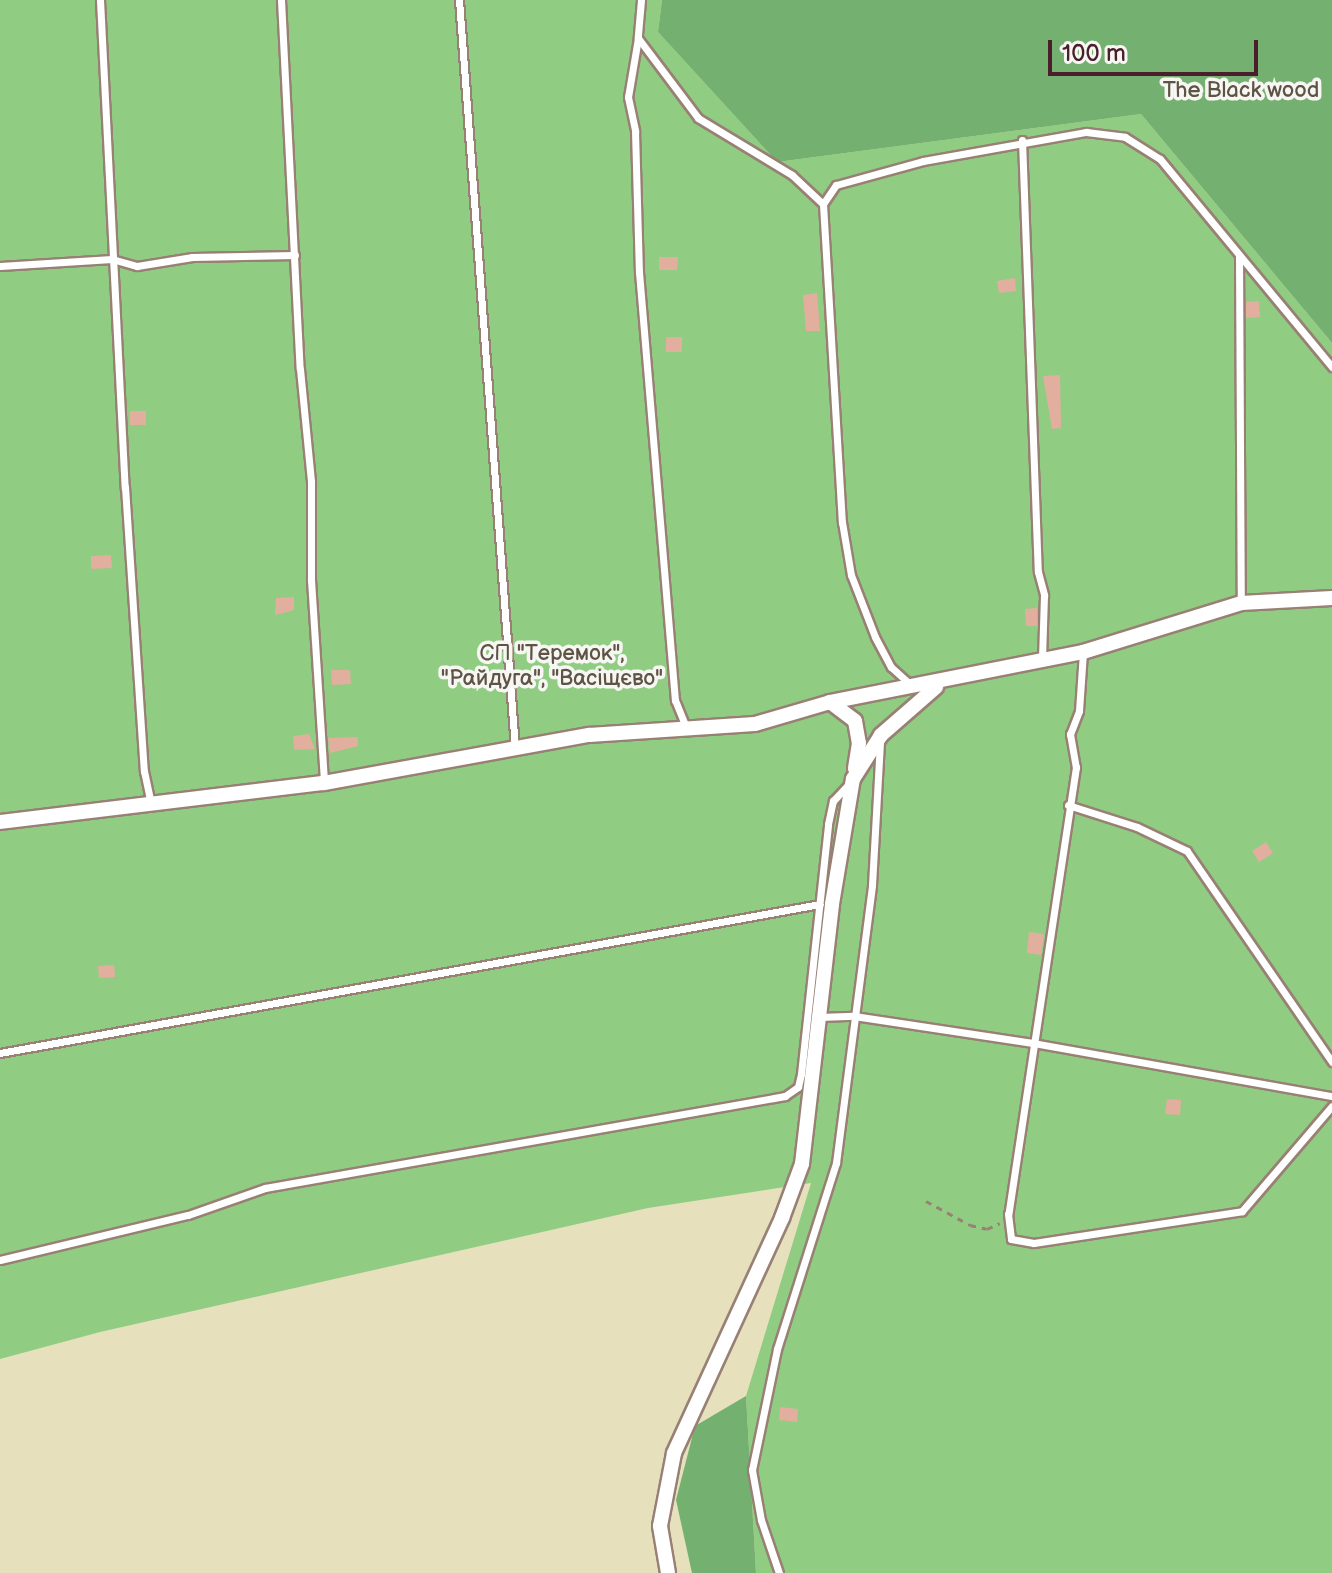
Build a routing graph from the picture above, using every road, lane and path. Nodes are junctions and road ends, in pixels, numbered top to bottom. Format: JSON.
{"nodes":[{"id":1,"x":100,"y":0,"type":"edge"},
{"id":2,"x":281,"y":0,"type":"edge"},
{"id":3,"x":459,"y":0,"type":"edge"},
{"id":4,"x":641,"y":0,"type":"edge"},
{"id":5,"x":638,"y":38,"type":"junction"},
{"id":6,"x":1022,"y":140,"type":"junction"},
{"id":7,"x":823,"y":204,"type":"junction"},
{"id":8,"x":295,"y":255,"type":"junction"},
{"id":9,"x":1239,"y":256,"type":"junction"},
{"id":10,"x":112,"y":259,"type":"junction"},
{"id":11,"x":0,"y":266,"type":"edge"},
{"id":12,"x":1332,"y":367,"type":"edge"},
{"id":13,"x":1332,"y":598,"type":"edge"},
{"id":14,"x":1241,"y":603,"type":"junction"},
{"id":15,"x":1083,"y":652,"type":"junction"},
{"id":16,"x":1042,"y":659,"type":"junction"},
{"id":17,"x":940,"y":684,"type":"junction"},
{"id":18,"x":915,"y":689,"type":"junction"},
{"id":19,"x":830,"y":702,"type":"junction"},
{"id":20,"x":687,"y":729,"type":"junction"},
{"id":21,"x":881,"y":735,"type":"junction"},
{"id":22,"x":515,"y":748,"type":"junction"},
{"id":23,"x":853,"y":779,"type":"junction"},
{"id":24,"x":324,"y":783,"type":"junction"},
{"id":25,"x":151,"y":804,"type":"junction"},
{"id":26,"x":1068,"y":805,"type":"junction"},
{"id":27,"x":0,"y":822,"type":"edge"},
{"id":28,"x":820,"y":904,"type":"junction"},
{"id":29,"x":854,"y":1016,"type":"junction"},
{"id":30,"x":819,"y":1017,"type":"junction"},
{"id":31,"x":1033,"y":1043,"type":"junction"},
{"id":32,"x":0,"y":1053,"type":"edge"},
{"id":33,"x":1332,"y":1062,"type":"edge"},
{"id":34,"x":1332,"y":1096,"type":"edge"},
{"id":35,"x":1332,"y":1106,"type":"edge"},
{"id":36,"x":926,"y":1201,"type":"dead end"},
{"id":37,"x":1008,"y":1214,"type":"junction"},
{"id":38,"x":0,"y":1260,"type":"edge"},
{"id":39,"x":668,"y":1573,"type":"edge"},
{"id":40,"x":779,"y":1573,"type":"edge"}],
"edges":[{"from":1,"to":10,"type":"lane"},
{"from":2,"to":8,"type":"lane"},
{"from":3,"to":22,"type":"lane"},
{"from":4,"to":5,"type":"lane"},
{"from":5,"to":7,"type":"lane"},
{"from":5,"to":20,"type":"lane"},
{"from":6,"to":7,"type":"lane"},
{"from":6,"to":9,"type":"lane"},
{"from":6,"to":16,"type":"lane"},
{"from":7,"to":18,"type":"lane"},
{"from":8,"to":10,"type":"lane"},
{"from":8,"to":24,"type":"lane"},
{"from":9,"to":12,"type":"lane"},
{"from":9,"to":14,"type":"lane"},
{"from":10,"to":11,"type":"lane"},
{"from":10,"to":25,"type":"lane"},
{"from":13,"to":14,"type":"street"},
{"from":14,"to":15,"type":"street"},
{"from":15,"to":16,"type":"street"},
{"from":15,"to":26,"type":"lane"},
{"from":16,"to":17,"type":"street"},
{"from":17,"to":18,"type":"street"},
{"from":17,"to":21,"type":"street"},
{"from":18,"to":19,"type":"street"},
{"from":19,"to":20,"type":"street"},
{"from":19,"to":23,"type":"street"},
{"from":20,"to":22,"type":"street"},
{"from":21,"to":23,"type":"street"},
{"from":21,"to":29,"type":"lane"},
{"from":22,"to":24,"type":"street"},
{"from":23,"to":28,"type":"lane"},
{"from":23,"to":30,"type":"street"},
{"from":24,"to":25,"type":"street"},
{"from":25,"to":27,"type":"street"},
{"from":26,"to":31,"type":"lane"},
{"from":26,"to":33,"type":"lane"},
{"from":28,"to":32,"type":"lane"},
{"from":28,"to":38,"type":"lane"},
{"from":29,"to":30,"type":"lane"},
{"from":29,"to":31,"type":"lane"},
{"from":29,"to":40,"type":"lane"},
{"from":30,"to":39,"type":"street"},
{"from":31,"to":34,"type":"lane"},
{"from":31,"to":37,"type":"lane"},
{"from":35,"to":37,"type":"lane"},
{"from":36,"to":37,"type":"path"}]}
